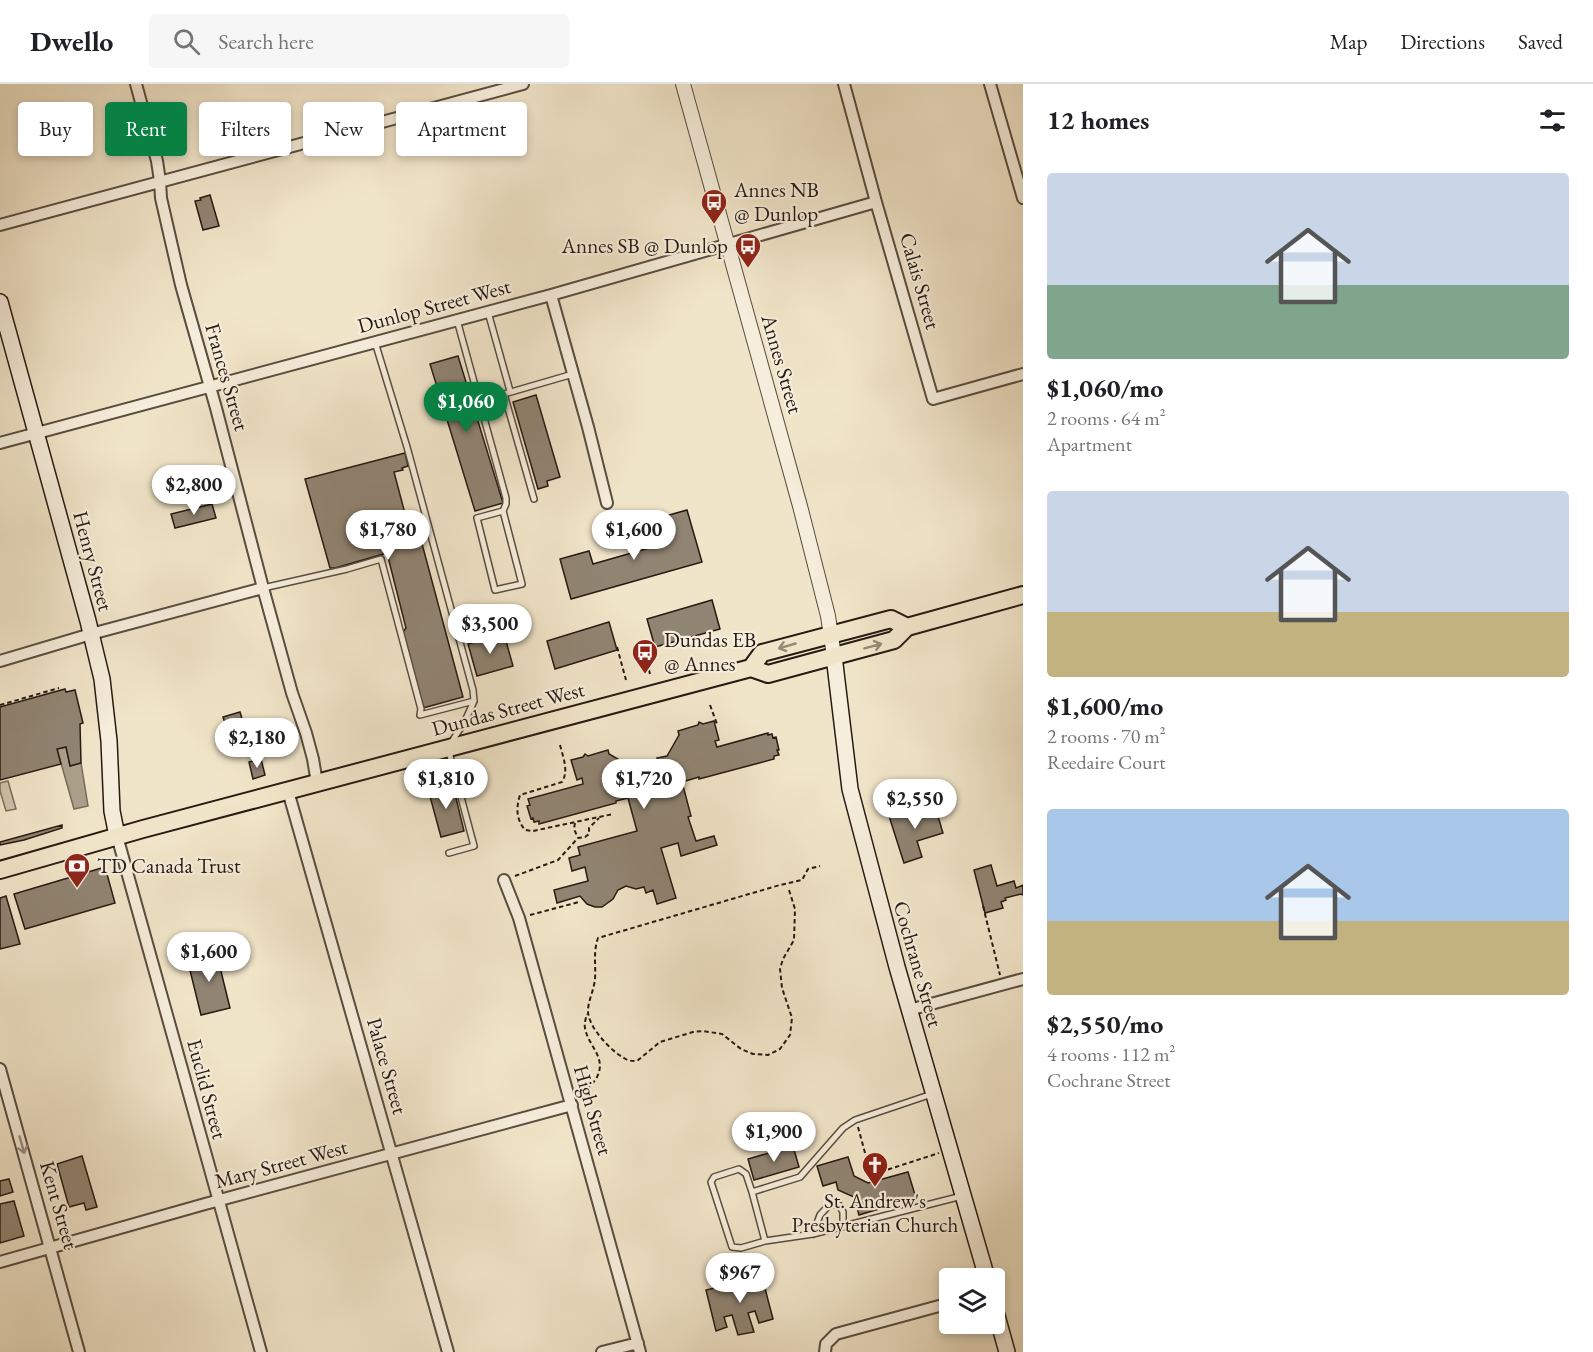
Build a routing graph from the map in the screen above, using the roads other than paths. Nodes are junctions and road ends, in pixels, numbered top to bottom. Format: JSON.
{"nodes":[{"id":1,"x":136,"y":84,"type":"edge"},
{"id":2,"x":523,"y":84,"type":"edge"},
{"id":3,"x":683,"y":84,"type":"edge"},
{"id":4,"x":844,"y":84,"type":"edge"},
{"id":5,"x":990,"y":84,"type":"edge"},
{"id":6,"x":160,"y":181,"type":"junction"},
{"id":7,"x":1023,"y":198,"type":"edge"},
{"id":8,"x":876,"y":202,"type":"junction"},
{"id":9,"x":0,"y":225,"type":"edge"},
{"id":10,"x":728,"y":245,"type":"junction"},
{"id":11,"x":551,"y":295,"type":"junction"},
{"id":12,"x":0,"y":302,"type":"edge"},
{"id":13,"x":488,"y":312,"type":"junction"},
{"id":14,"x":457,"y":320,"type":"junction"},
{"id":15,"x":375,"y":342,"type":"junction"},
{"id":16,"x":573,"y":374,"type":"junction"},
{"id":17,"x":1023,"y":374,"type":"edge"},
{"id":18,"x":210,"y":386,"type":"junction"},
{"id":19,"x":510,"y":391,"type":"junction"},
{"id":20,"x":36,"y":433,"type":"junction"},
{"id":21,"x":0,"y":443,"type":"edge"},
{"id":22,"x":534,"y":500,"type":"dead end"},
{"id":23,"x":607,"y":503,"type":"dead end"},
{"id":24,"x":503,"y":511,"type":"junction"},
{"id":25,"x":263,"y":588,"type":"junction"},
{"id":26,"x":1023,"y":595,"type":"edge"},
{"id":27,"x":907,"y":627,"type":"junction"},
{"id":28,"x":91,"y":634,"type":"junction"},
{"id":29,"x":831,"y":635,"type":"junction"},
{"id":30,"x":834,"y":656,"type":"junction"},
{"id":31,"x":0,"y":661,"type":"edge"},
{"id":32,"x":751,"y":668,"type":"junction"},
{"id":33,"x":474,"y":702,"type":"junction"},
{"id":34,"x":448,"y":748,"type":"junction"},
{"id":35,"x":317,"y":783,"type":"junction"},
{"id":36,"x":288,"y":791,"type":"junction"},
{"id":37,"x":117,"y":836,"type":"junction"},
{"id":38,"x":449,"y":853,"type":"dead end"},
{"id":39,"x":0,"y":870,"type":"edge"},
{"id":40,"x":504,"y":880,"type":"road end"},
{"id":41,"x":1023,"y":979,"type":"edge"},
{"id":42,"x":909,"y":1010,"type":"junction"},
{"id":43,"x":0,"y":1069,"type":"edge"},
{"id":44,"x":933,"y":1093,"type":"junction"},
{"id":45,"x":572,"y":1105,"type":"junction"},
{"id":46,"x":392,"y":1154,"type":"junction"},
{"id":47,"x":752,"y":1192,"type":"junction"},
{"id":48,"x":963,"y":1196,"type":"junction"},
{"id":49,"x":218,"y":1201,"type":"junction"},
{"id":50,"x":843,"y":1227,"type":"junction"},
{"id":51,"x":813,"y":1234,"type":"junction"},
{"id":52,"x":765,"y":1241,"type":"junction"},
{"id":53,"x":50,"y":1248,"type":"junction"},
{"id":54,"x":0,"y":1262,"type":"edge"},
{"id":55,"x":984,"y":1268,"type":"edge"},
{"id":56,"x":939,"y":1306,"type":"edge"},
{"id":57,"x":1002,"y":1334,"type":"edge"},
{"id":58,"x":639,"y":1347,"type":"edge"},
{"id":59,"x":79,"y":1352,"type":"edge"},
{"id":60,"x":261,"y":1352,"type":"edge"},
{"id":61,"x":448,"y":1352,"type":"edge"},
{"id":62,"x":602,"y":1352,"type":"edge"},
{"id":63,"x":825,"y":1352,"type":"edge"},
{"id":64,"x":1007,"y":1352,"type":"edge"}],
"edges":[{"from":1,"to":6,"type":"street","name":"Frances Street"},
{"from":2,"to":6,"type":"street"},
{"from":3,"to":10,"type":"street","name":"Annes Street"},
{"from":4,"to":8,"type":"street","name":"Calais Street"},
{"from":5,"to":7,"type":"street"},
{"from":6,"to":9,"type":"street"},
{"from":6,"to":18,"type":"street","name":"Frances Street"},
{"from":8,"to":10,"type":"street","name":"Dunlop Street West"},
{"from":8,"to":17,"type":"street","name":"Calais Street"},
{"from":10,"to":11,"type":"street","name":"Dunlop Street West"},
{"from":10,"to":29,"type":"street","name":"Annes Street"},
{"from":11,"to":13,"type":"street","name":"Dunlop Street West"},
{"from":11,"to":16,"type":"street"},
{"from":12,"to":20,"type":"main road","name":"Henry Street"},
{"from":13,"to":14,"type":"street","name":"Dunlop Street West"},
{"from":13,"to":19,"type":"lane"},
{"from":14,"to":15,"type":"street","name":"Dunlop Street West"},
{"from":14,"to":24,"type":"lane"},
{"from":15,"to":18,"type":"street","name":"Dunlop Street West"},
{"from":15,"to":33,"type":"lane"},
{"from":16,"to":19,"type":"lane"},
{"from":16,"to":23,"type":"street"},
{"from":18,"to":20,"type":"street","name":"Dunlop Street West"},
{"from":18,"to":25,"type":"street","name":"Frances Street"},
{"from":19,"to":22,"type":"lane"},
{"from":20,"to":21,"type":"street","name":"Dunlop Street West"},
{"from":20,"to":28,"type":"main road","name":"Henry Street"},
{"from":24,"to":24,"type":"lane"},
{"from":25,"to":28,"type":"street"},
{"from":25,"to":33,"type":"lane"},
{"from":25,"to":35,"type":"street","name":"Frances Street"},
{"from":26,"to":27,"type":"main road","name":"Dundas Street West"},
{"from":27,"to":29,"type":"main road","name":"Dundas Street West"},
{"from":30,"to":27,"type":"main road","name":"Dundas Street West","one_way":true},
{"from":28,"to":31,"type":"street"},
{"from":28,"to":37,"type":"main road","name":"Henry Street"},
{"from":29,"to":30,"type":"street","name":"Annes Street"},
{"from":29,"to":32,"type":"main road","name":"Dundas Street West","one_way":true},
{"from":30,"to":32,"type":"main road","name":"Dundas Street West"},
{"from":30,"to":42,"type":"main road","name":"Cochrane Street"},
{"from":32,"to":34,"type":"main road","name":"Dundas Street West"},
{"from":33,"to":34,"type":"lane"},
{"from":34,"to":35,"type":"main road","name":"Dundas Street West"},
{"from":34,"to":38,"type":"lane"},
{"from":35,"to":36,"type":"main road","name":"Dundas Street West"},
{"from":36,"to":37,"type":"main road","name":"Dundas Street West"},
{"from":36,"to":46,"type":"street","name":"Palace Street"},
{"from":37,"to":39,"type":"main road","name":"Dundas Street West"},
{"from":37,"to":49,"type":"street","name":"Euclid Street"},
{"from":40,"to":45,"type":"street","name":"High Street"},
{"from":41,"to":42,"type":"street"},
{"from":42,"to":44,"type":"main road","name":"Cochrane Street"},
{"from":43,"to":53,"type":"street","name":"Kent Street","one_way":true},
{"from":44,"to":47,"type":"lane"},
{"from":44,"to":48,"type":"main road","name":"Cochrane Street"},
{"from":45,"to":46,"type":"street","name":"Mary Street West"},
{"from":45,"to":58,"type":"street","name":"High Street"},
{"from":46,"to":49,"type":"street","name":"Mary Street West"},
{"from":46,"to":61,"type":"street","name":"Palace Street"},
{"from":47,"to":52,"type":"lane"},
{"from":47,"to":52,"type":"lane"},
{"from":48,"to":50,"type":"lane"},
{"from":48,"to":55,"type":"main road","name":"Cochrane Street"},
{"from":49,"to":53,"type":"street","name":"Mary Street West"},
{"from":49,"to":60,"type":"street","name":"Euclid Street"},
{"from":50,"to":51,"type":"lane"},
{"from":50,"to":51,"type":"lane"},
{"from":51,"to":52,"type":"lane"},
{"from":53,"to":54,"type":"street","name":"Mary Street West"},
{"from":53,"to":59,"type":"street","name":"Kent Street"},
{"from":56,"to":63,"type":"street"},
{"from":57,"to":64,"type":"main road"},
{"from":58,"to":62,"type":"street"}]}
